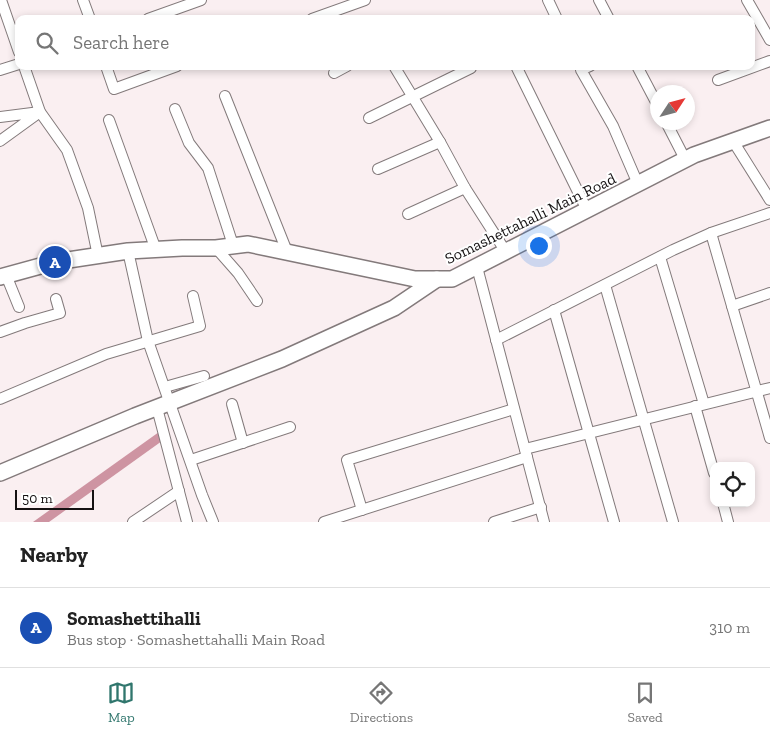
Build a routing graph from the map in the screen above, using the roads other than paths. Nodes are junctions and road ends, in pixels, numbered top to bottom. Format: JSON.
{"nodes":[{"id":1,"x":83,"y":0,"type":"edge"},
{"id":2,"x":201,"y":0,"type":"edge"},
{"id":3,"x":365,"y":0,"type":"edge"},
{"id":4,"x":548,"y":0,"type":"edge"},
{"id":5,"x":599,"y":0,"type":"edge"},
{"id":6,"x":746,"y":0,"type":"edge"},
{"id":7,"x":2,"y":6,"type":"edge"},
{"id":8,"x":89,"y":15,"type":"edge"},
{"id":9,"x":159,"y":15,"type":"edge"},
{"id":10,"x":323,"y":15,"type":"edge"},
{"id":11,"x":555,"y":15,"type":"edge"},
{"id":12,"x":608,"y":15,"type":"edge"},
{"id":13,"x":770,"y":40,"type":"edge"},
{"id":14,"x":15,"y":41,"type":"edge"},
{"id":15,"x":770,"y":61,"type":"edge"},
{"id":16,"x":15,"y":65,"type":"edge"},
{"id":17,"x":755,"y":66,"type":"edge"},
{"id":18,"x":0,"y":70,"type":"edge"},
{"id":19,"x":25,"y":70,"type":"edge"},
{"id":20,"x":107,"y":70,"type":"edge"},
{"id":21,"x":167,"y":70,"type":"edge"},
{"id":22,"x":340,"y":70,"type":"edge"},
{"id":23,"x":396,"y":70,"type":"edge"},
{"id":24,"x":467,"y":70,"type":"edge"},
{"id":25,"x":518,"y":70,"type":"edge"},
{"id":26,"x":585,"y":70,"type":"edge"},
{"id":27,"x":639,"y":70,"type":"edge"},
{"id":28,"x":745,"y":70,"type":"edge"},
{"id":29,"x":334,"y":73,"type":"dead end"},
{"id":30,"x":718,"y":80,"type":"dead end"},
{"id":31,"x":650,"y":91,"type":"edge"},
{"id":32,"x":225,"y":96,"type":"dead end"},
{"id":33,"x":414,"y":98,"type":"junction"},
{"id":34,"x":174,"y":109,"type":"dead end"},
{"id":35,"x":40,"y":112,"type":"junction"},
{"id":36,"x":0,"y":118,"type":"edge"},
{"id":37,"x":369,"y":118,"type":"dead end"},
{"id":38,"x":109,"y":120,"type":"dead end"},
{"id":39,"x":770,"y":128,"type":"edge"},
{"id":40,"x":670,"y":130,"type":"edge"},
{"id":41,"x":0,"y":141,"type":"edge"},
{"id":42,"x":733,"y":141,"type":"junction"},
{"id":43,"x":440,"y":142,"type":"junction"},
{"id":44,"x":685,"y":159,"type":"junction"},
{"id":45,"x":378,"y":169,"type":"dead end"},
{"id":46,"x":638,"y":184,"type":"junction"},
{"id":47,"x":465,"y":188,"type":"junction"},
{"id":48,"x":770,"y":200,"type":"edge"},
{"id":49,"x":586,"y":210,"type":"junction"},
{"id":50,"x":770,"y":213,"type":"edge"},
{"id":51,"x":408,"y":214,"type":"dead end"},
{"id":52,"x":711,"y":233,"type":"junction"},
{"id":53,"x":234,"y":245,"type":"junction"},
{"id":54,"x":216,"y":248,"type":"junction"},
{"id":55,"x":156,"y":250,"type":"junction"},
{"id":56,"x":128,"y":252,"type":"junction"},
{"id":57,"x":506,"y":252,"type":"junction"},
{"id":58,"x":288,"y":254,"type":"junction"},
{"id":59,"x":98,"y":256,"type":"junction"},
{"id":60,"x":660,"y":257,"type":"junction"},
{"id":61,"x":477,"y":267,"type":"junction"},
{"id":62,"x":3,"y":276,"type":"edge"},
{"id":63,"x":438,"y":279,"type":"junction"},
{"id":64,"x":605,"y":285,"type":"junction"},
{"id":65,"x":770,"y":293,"type":"edge"},
{"id":66,"x":193,"y":296,"type":"dead end"},
{"id":67,"x":56,"y":298,"type":"dead end"},
{"id":68,"x":257,"y":301,"type":"dead end"},
{"id":69,"x":732,"y":306,"type":"junction"},
{"id":70,"x":19,"y":307,"type":"dead end"},
{"id":71,"x":554,"y":310,"type":"junction"},
{"id":72,"x":0,"y":332,"type":"edge"},
{"id":73,"x":496,"y":340,"type":"junction"},
{"id":74,"x":148,"y":341,"type":"junction"},
{"id":75,"x":204,"y":376,"type":"dead end"},
{"id":76,"x":165,"y":387,"type":"junction"},
{"id":77,"x":770,"y":388,"type":"edge"},
{"id":78,"x":757,"y":391,"type":"junction"},
{"id":79,"x":0,"y":399,"type":"edge"},
{"id":80,"x":232,"y":404,"type":"dead end"},
{"id":81,"x":163,"y":405,"type":"junction"},
{"id":82,"x":700,"y":405,"type":"junction"},
{"id":83,"x":514,"y":410,"type":"junction"},
{"id":84,"x":644,"y":420,"type":"junction"},
{"id":85,"x":290,"y":427,"type":"dead end"},
{"id":86,"x":589,"y":433,"type":"junction"},
{"id":87,"x":770,"y":438,"type":"edge"},
{"id":88,"x":243,"y":443,"type":"junction"},
{"id":89,"x":526,"y":453,"type":"junction"},
{"id":90,"x":190,"y":460,"type":"junction"},
{"id":91,"x":712,"y":462,"type":"edge"},
{"id":92,"x":0,"y":473,"type":"edge"},
{"id":93,"x":179,"y":491,"type":"junction"},
{"id":94,"x":540,"y":507,"type":"junction"},
{"id":95,"x":723,"y":507,"type":"edge"},
{"id":96,"x":362,"y":510,"type":"junction"},
{"id":97,"x":133,"y":522,"type":"edge"},
{"id":98,"x":187,"y":522,"type":"edge"},
{"id":99,"x":213,"y":522,"type":"edge"},
{"id":100,"x":324,"y":522,"type":"edge"},
{"id":101,"x":494,"y":522,"type":"edge"},
{"id":102,"x":544,"y":522,"type":"edge"},
{"id":103,"x":614,"y":522,"type":"edge"},
{"id":104,"x":673,"y":522,"type":"edge"},
{"id":105,"x":728,"y":522,"type":"edge"}],
"edges":[{"from":1,"to":8,"type":"street"},
{"from":2,"to":9,"type":"street"},
{"from":3,"to":10,"type":"street"},
{"from":4,"to":11,"type":"street"},
{"from":5,"to":12,"type":"street"},
{"from":6,"to":13,"type":"street"},
{"from":7,"to":14,"type":"street"},
{"from":15,"to":17,"type":"street"},
{"from":16,"to":18,"type":"street"},
{"from":19,"to":35,"type":"street"},
{"from":20,"to":21,"type":"street"},
{"from":22,"to":29,"type":"street"},
{"from":23,"to":33,"type":"street"},
{"from":24,"to":33,"type":"street"},
{"from":25,"to":49,"type":"street"},
{"from":26,"to":46,"type":"street"},
{"from":27,"to":31,"type":"street"},
{"from":28,"to":30,"type":"street"},
{"from":32,"to":58,"type":"street"},
{"from":33,"to":37,"type":"street"},
{"from":33,"to":43,"type":"street"},
{"from":34,"to":53,"type":"street"},
{"from":35,"to":36,"type":"street"},
{"from":35,"to":41,"type":"street"},
{"from":35,"to":59,"type":"street"},
{"from":38,"to":55,"type":"street"},
{"from":39,"to":42,"type":"street","name":"Somashettahalli Main Road"},
{"from":40,"to":44,"type":"street"},
{"from":42,"to":44,"type":"street","name":"Somashettahalli Main Road"},
{"from":42,"to":48,"type":"street"},
{"from":43,"to":45,"type":"street"},
{"from":43,"to":47,"type":"street"},
{"from":44,"to":46,"type":"street","name":"Somashettahalli Main Road"},
{"from":46,"to":49,"type":"street","name":"Somashettahalli Main Road"},
{"from":47,"to":51,"type":"street"},
{"from":47,"to":57,"type":"street"},
{"from":49,"to":57,"type":"street","name":"Somashettahalli Main Road"},
{"from":50,"to":52,"type":"street"},
{"from":52,"to":60,"type":"street"},
{"from":52,"to":69,"type":"street"},
{"from":53,"to":54,"type":"street","name":"Somashettahalli Main Road"},
{"from":53,"to":58,"type":"street","name":"Somashettahalli Main Road"},
{"from":54,"to":55,"type":"street","name":"Somashettahalli Main Road"},
{"from":54,"to":68,"type":"street"},
{"from":55,"to":56,"type":"street","name":"Somashettahalli Main Road"},
{"from":56,"to":59,"type":"street","name":"Somashettahalli Main Road"},
{"from":56,"to":74,"type":"street"},
{"from":57,"to":61,"type":"street","name":"Somashettahalli Main Road"},
{"from":58,"to":63,"type":"street","name":"Somashettahalli Main Road"},
{"from":59,"to":62,"type":"street","name":"Somashettahalli Main Road"},
{"from":60,"to":64,"type":"street"},
{"from":60,"to":82,"type":"street"},
{"from":61,"to":63,"type":"street","name":"Somashettahalli Main Road"},
{"from":61,"to":73,"type":"street"},
{"from":62,"to":70,"type":"street"},
{"from":63,"to":81,"type":"street"},
{"from":64,"to":71,"type":"street"},
{"from":64,"to":84,"type":"street"},
{"from":65,"to":69,"type":"street"},
{"from":66,"to":74,"type":"street"},
{"from":67,"to":72,"type":"street"},
{"from":69,"to":78,"type":"street"},
{"from":71,"to":73,"type":"street"},
{"from":71,"to":86,"type":"street"},
{"from":73,"to":83,"type":"street"},
{"from":74,"to":76,"type":"street"},
{"from":74,"to":79,"type":"street"},
{"from":75,"to":76,"type":"street"},
{"from":76,"to":81,"type":"street"},
{"from":77,"to":78,"type":"street"},
{"from":78,"to":82,"type":"street"},
{"from":78,"to":87,"type":"street"},
{"from":80,"to":88,"type":"street"},
{"from":81,"to":90,"type":"street"},
{"from":81,"to":92,"type":"street"},
{"from":81,"to":93,"type":"street"},
{"from":82,"to":84,"type":"street"},
{"from":82,"to":91,"type":"street"},
{"from":83,"to":89,"type":"street"},
{"from":83,"to":96,"type":"street"},
{"from":84,"to":86,"type":"street"},
{"from":84,"to":104,"type":"street"},
{"from":85,"to":88,"type":"street"},
{"from":86,"to":89,"type":"street"},
{"from":86,"to":103,"type":"street"},
{"from":88,"to":90,"type":"street"},
{"from":89,"to":94,"type":"street"},
{"from":89,"to":96,"type":"street"},
{"from":90,"to":99,"type":"street"},
{"from":93,"to":97,"type":"street"},
{"from":93,"to":98,"type":"street"},
{"from":94,"to":101,"type":"street"},
{"from":94,"to":102,"type":"street"},
{"from":95,"to":105,"type":"street"},
{"from":96,"to":100,"type":"street"}]}
